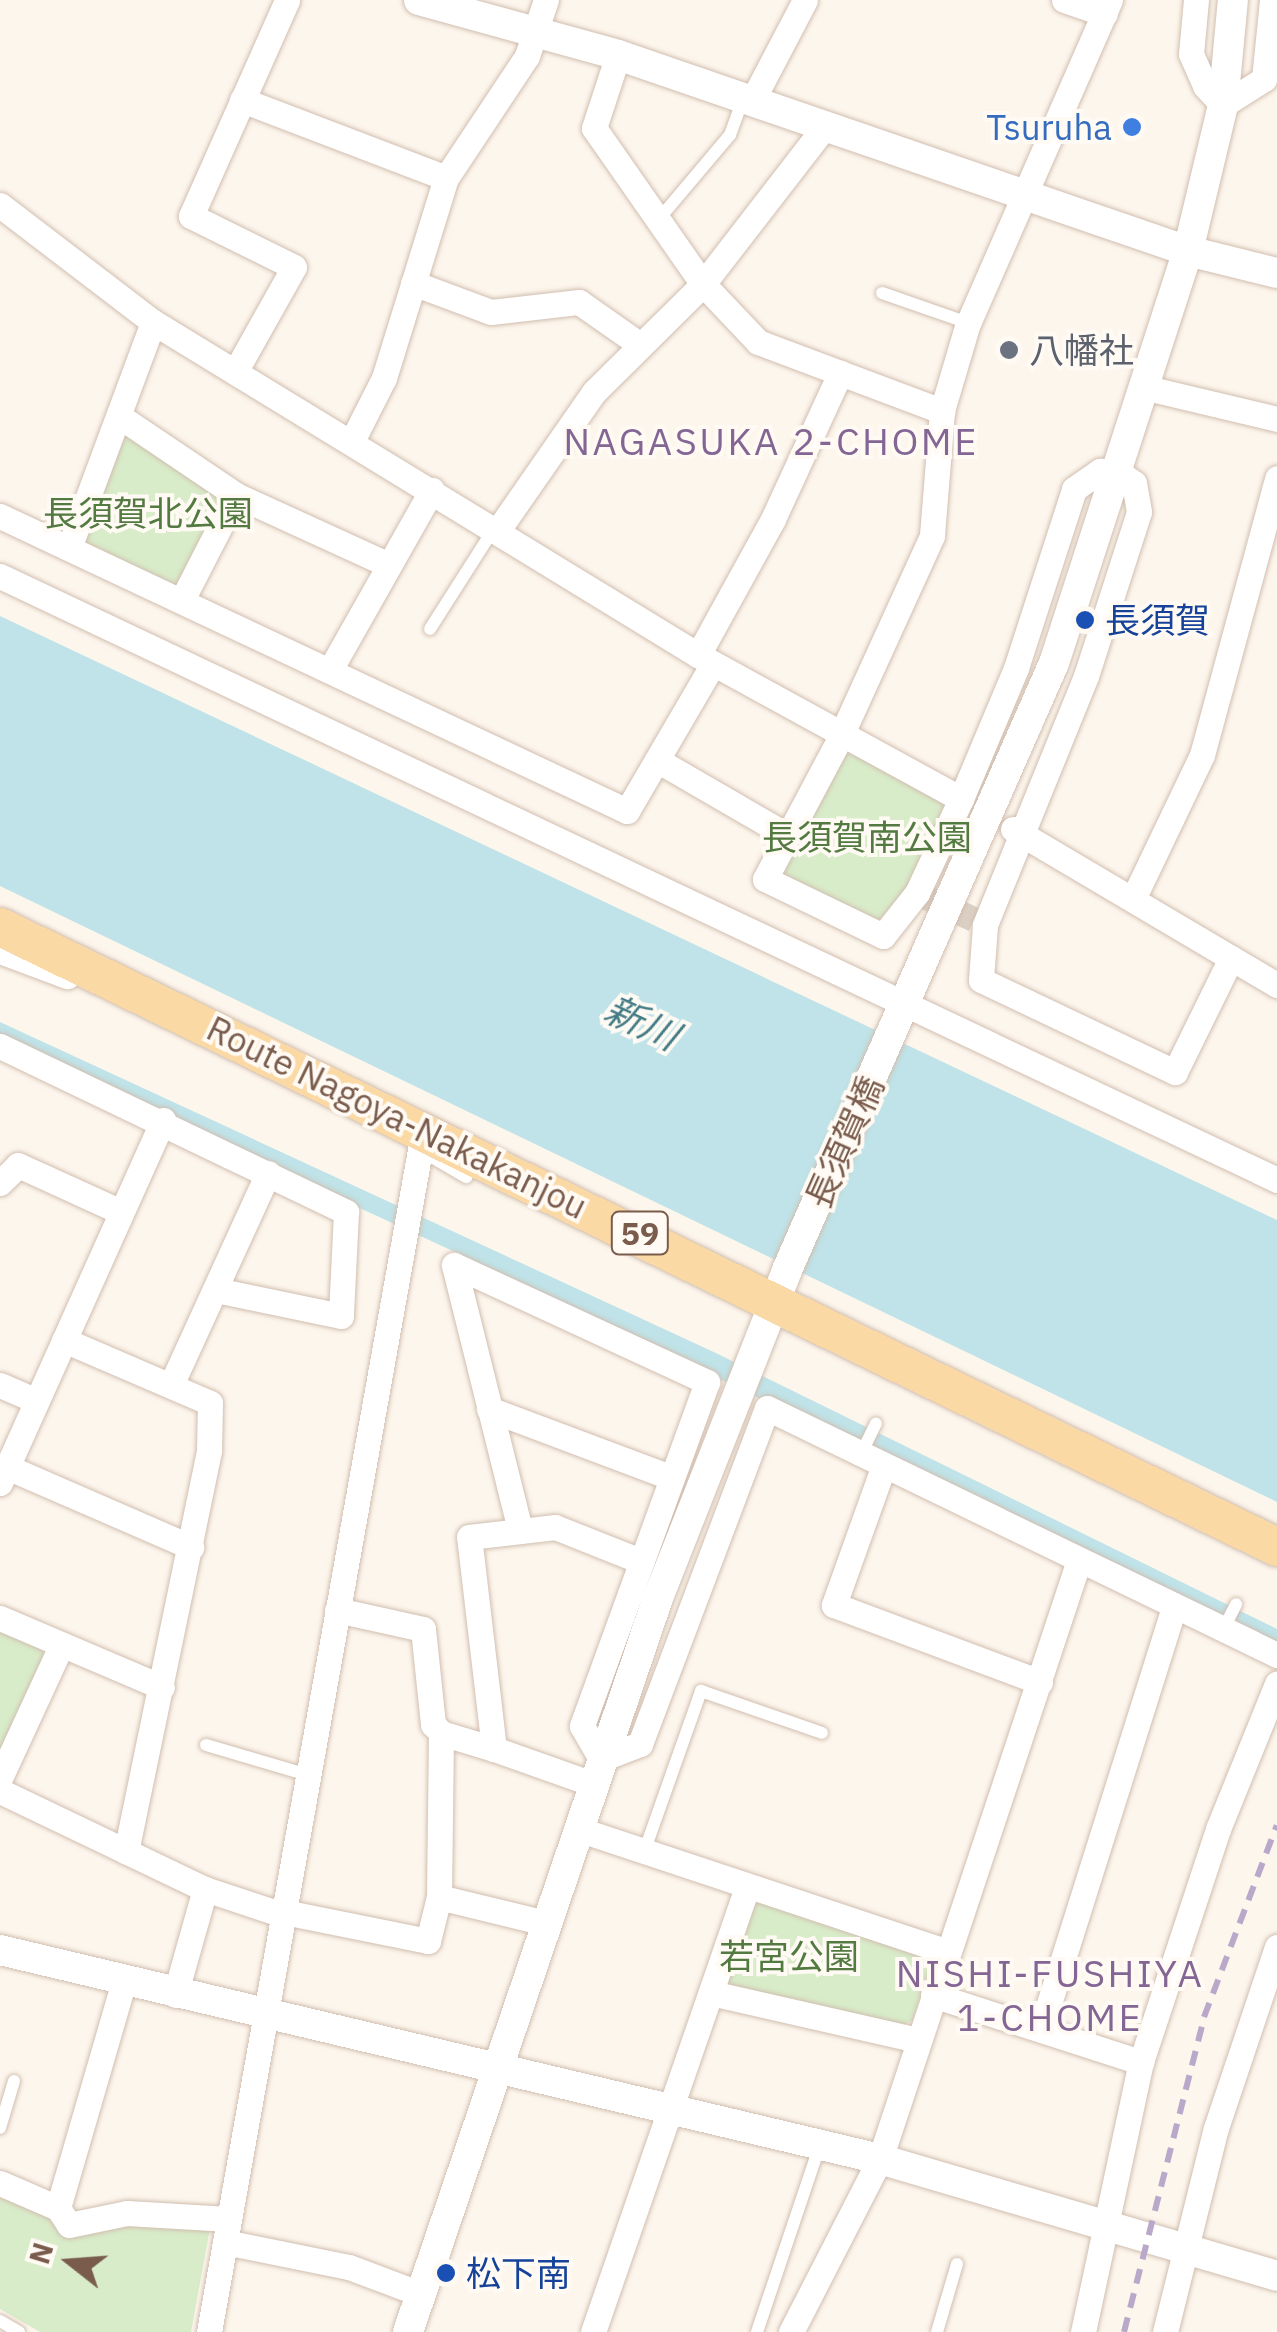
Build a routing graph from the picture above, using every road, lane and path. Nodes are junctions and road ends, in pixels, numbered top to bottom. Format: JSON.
{"nodes":[{"id":1,"x":287,"y":0,"type":"edge"},
{"id":2,"x":419,"y":0,"type":"edge"},
{"id":3,"x":546,"y":0,"type":"edge"},
{"id":4,"x":805,"y":0,"type":"edge"},
{"id":5,"x":1064,"y":0,"type":"edge"},
{"id":6,"x":1196,"y":0,"type":"edge"},
{"id":7,"x":1233,"y":0,"type":"edge"},
{"id":8,"x":1272,"y":0,"type":"edge"},
{"id":9,"x":1107,"y":7,"type":"edge"},
{"id":10,"x":537,"y":30,"type":"junction"},
{"id":11,"x":618,"y":55,"type":"junction"},
{"id":12,"x":748,"y":99,"type":"junction"},
{"id":13,"x":242,"y":100,"type":"junction"},
{"id":14,"x":1223,"y":105,"type":"junction"},
{"id":15,"x":826,"y":126,"type":"junction"},
{"id":16,"x":446,"y":178,"type":"junction"},
{"id":17,"x":1028,"y":198,"type":"junction"},
{"id":18,"x":0,"y":206,"type":"edge"},
{"id":19,"x":659,"y":218,"type":"junction"},
{"id":20,"x":1188,"y":251,"type":"junction"},
{"id":21,"x":1277,"y":273,"type":"edge"},
{"id":22,"x":412,"y":283,"type":"junction"},
{"id":23,"x":703,"y":284,"type":"junction"},
{"id":24,"x":882,"y":293,"type":"dead end"},
{"id":25,"x":153,"y":322,"type":"junction"},
{"id":26,"x":968,"y":323,"type":"junction"},
{"id":27,"x":639,"y":344,"type":"junction"},
{"id":28,"x":234,"y":372,"type":"junction"},
{"id":29,"x":840,"y":373,"type":"junction"},
{"id":30,"x":1147,"y":388,"type":"junction"},
{"id":31,"x":942,"y":411,"type":"junction"},
{"id":32,"x":119,"y":416,"type":"junction"},
{"id":33,"x":1277,"y":419,"type":"edge"},
{"id":34,"x":352,"y":441,"type":"junction"},
{"id":35,"x":1120,"y":472,"type":"junction"},
{"id":36,"x":1277,"y":478,"type":"edge"},
{"id":37,"x":432,"y":490,"type":"junction"},
{"id":38,"x":236,"y":495,"type":"junction"},
{"id":39,"x":0,"y":516,"type":"edge"},
{"id":40,"x":497,"y":529,"type":"junction"},
{"id":41,"x":69,"y":548,"type":"junction"},
{"id":42,"x":389,"y":565,"type":"junction"},
{"id":43,"x":0,"y":576,"type":"edge"},
{"id":44,"x":182,"y":600,"type":"junction"},
{"id":45,"x":430,"y":629,"type":"dead end"},
{"id":46,"x":706,"y":660,"type":"junction"},
{"id":47,"x":330,"y":670,"type":"junction"},
{"id":48,"x":841,"y":736,"type":"junction"},
{"id":49,"x":657,"y":760,"type":"junction"},
{"id":50,"x":960,"y":799,"type":"junction"},
{"id":51,"x":1016,"y":831,"type":"junction"},
{"id":52,"x":788,"y":836,"type":"junction"},
{"id":53,"x":1133,"y":899,"type":"junction"},
{"id":54,"x":0,"y":927,"type":"edge"},
{"id":55,"x":0,"y":951,"type":"edge"},
{"id":56,"x":1231,"y":958,"type":"junction"},
{"id":57,"x":1277,"y":985,"type":"edge"},
{"id":58,"x":151,"y":994,"type":"junction"},
{"id":59,"x":904,"y":1009,"type":"junction"},
{"id":60,"x":0,"y":1046,"type":"edge"},
{"id":61,"x":163,"y":1120,"type":"junction"},
{"id":62,"x":422,"y":1139,"type":"junction"},
{"id":63,"x":268,"y":1173,"type":"junction"},
{"id":64,"x":466,"y":1177,"type":"dead end"},
{"id":65,"x":1277,"y":1180,"type":"edge"},
{"id":66,"x":0,"y":1183,"type":"edge"},
{"id":67,"x":122,"y":1212,"type":"junction"},
{"id":68,"x":781,"y":1285,"type":"junction"},
{"id":69,"x":214,"y":1290,"type":"junction"},
{"id":70,"x":64,"y":1340,"type":"junction"},
{"id":71,"x":0,"y":1384,"type":"edge"},
{"id":72,"x":171,"y":1386,"type":"junction"},
{"id":73,"x":37,"y":1401,"type":"junction"},
{"id":74,"x":490,"y":1409,"type":"junction"},
{"id":75,"x":874,"y":1426,"type":"dead end"},
{"id":76,"x":869,"y":1456,"type":"junction"},
{"id":77,"x":4,"y":1475,"type":"edge"},
{"id":78,"x":670,"y":1477,"type":"junction"},
{"id":79,"x":520,"y":1528,"type":"junction"},
{"id":80,"x":191,"y":1547,"type":"junction"},
{"id":81,"x":1277,"y":1547,"type":"edge"},
{"id":82,"x":638,"y":1560,"type":"junction"},
{"id":83,"x":1079,"y":1560,"type":"junction"},
{"id":84,"x":1236,"y":1604,"type":"dead end"},
{"id":85,"x":1174,"y":1606,"type":"junction"},
{"id":86,"x":337,"y":1610,"type":"junction"},
{"id":87,"x":0,"y":1618,"type":"edge"},
{"id":88,"x":1225,"y":1627,"type":"junction"},
{"id":89,"x":61,"y":1646,"type":"junction"},
{"id":90,"x":1277,"y":1655,"type":"edge"},
{"id":91,"x":1040,"y":1682,"type":"junction"},
{"id":92,"x":1277,"y":1684,"type":"edge"},
{"id":93,"x":162,"y":1686,"type":"junction"},
{"id":94,"x":441,"y":1733,"type":"junction"},
{"id":95,"x":822,"y":1733,"type":"dead end"},
{"id":96,"x":206,"y":1746,"type":"dead end"},
{"id":97,"x":494,"y":1749,"type":"junction"},
{"id":98,"x":597,"y":1771,"type":"junction"},
{"id":99,"x":308,"y":1775,"type":"junction"},
{"id":100,"x":0,"y":1778,"type":"edge"},
{"id":101,"x":0,"y":1791,"type":"edge"},
{"id":102,"x":578,"y":1828,"type":"junction"},
{"id":103,"x":126,"y":1850,"type":"junction"},
{"id":104,"x":644,"y":1852,"type":"junction"},
{"id":105,"x":747,"y":1888,"type":"junction"},
{"id":106,"x":204,"y":1889,"type":"junction"},
{"id":107,"x":439,"y":1898,"type":"junction"},
{"id":108,"x":283,"y":1913,"type":"junction"},
{"id":109,"x":546,"y":1923,"type":"junction"},
{"id":110,"x":1277,"y":1947,"type":"edge"},
{"id":111,"x":0,"y":1950,"type":"edge"},
{"id":112,"x":947,"y":1952,"type":"junction"},
{"id":113,"x":124,"y":1982,"type":"junction"},
{"id":114,"x":711,"y":1993,"type":"junction"},
{"id":115,"x":933,"y":1994,"type":"junction"},
{"id":116,"x":175,"y":1995,"type":"junction"},
{"id":117,"x":265,"y":2018,"type":"junction"},
{"id":118,"x":1041,"y":2028,"type":"junction"},
{"id":119,"x":918,"y":2040,"type":"junction"},
{"id":120,"x":1141,"y":2062,"type":"junction"},
{"id":121,"x":495,"y":2069,"type":"junction"},
{"id":122,"x":14,"y":2081,"type":"dead end"},
{"id":123,"x":670,"y":2110,"type":"junction"},
{"id":124,"x":0,"y":2128,"type":"edge"},
{"id":125,"x":820,"y":2145,"type":"junction"},
{"id":126,"x":880,"y":2159,"type":"junction"},
{"id":127,"x":0,"y":2183,"type":"edge"},
{"id":128,"x":58,"y":2208,"type":"junction"},
{"id":129,"x":1102,"y":2227,"type":"junction"},
{"id":130,"x":227,"y":2230,"type":"junction"},
{"id":131,"x":1184,"y":2249,"type":"junction"},
{"id":132,"x":958,"y":2264,"type":"dead end"},
{"id":133,"x":1277,"y":2276,"type":"edge"},
{"id":134,"x":420,"y":2294,"type":"junction"},
{"id":135,"x":0,"y":2321,"type":"edge"},
{"id":136,"x":19,"y":2332,"type":"edge"},
{"id":137,"x":210,"y":2332,"type":"edge"},
{"id":138,"x":408,"y":2332,"type":"edge"},
{"id":139,"x":593,"y":2332,"type":"edge"},
{"id":140,"x":757,"y":2332,"type":"edge"},
{"id":141,"x":791,"y":2332,"type":"edge"},
{"id":142,"x":937,"y":2332,"type":"edge"},
{"id":143,"x":1082,"y":2332,"type":"edge"},
{"id":144,"x":1166,"y":2332,"type":"edge"}],
"edges":[{"from":1,"to":13,"type":"street"},
{"from":2,"to":10,"type":"street"},
{"from":3,"to":10,"type":"street"},
{"from":4,"to":12,"type":"street"},
{"from":5,"to":9,"type":"street"},
{"from":6,"to":14,"type":"street"},
{"from":7,"to":14,"type":"street","name":"長須賀橋"},
{"from":8,"to":14,"type":"street"},
{"from":9,"to":17,"type":"street"},
{"from":10,"to":11,"type":"street"},
{"from":10,"to":16,"type":"street"},
{"from":11,"to":12,"type":"street"},
{"from":11,"to":19,"type":"street"},
{"from":12,"to":15,"type":"street"},
{"from":12,"to":19,"type":"lane"},
{"from":13,"to":16,"type":"street"},
{"from":13,"to":28,"type":"street"},
{"from":14,"to":20,"type":"street","name":"長須賀橋"},
{"from":15,"to":17,"type":"street"},
{"from":15,"to":23,"type":"street"},
{"from":16,"to":22,"type":"street"},
{"from":17,"to":20,"type":"street"},
{"from":17,"to":26,"type":"street"},
{"from":18,"to":25,"type":"street"},
{"from":19,"to":23,"type":"street"},
{"from":20,"to":21,"type":"street"},
{"from":20,"to":30,"type":"street","name":"長須賀橋"},
{"from":22,"to":27,"type":"street"},
{"from":22,"to":34,"type":"street"},
{"from":23,"to":27,"type":"street"},
{"from":23,"to":29,"type":"street"},
{"from":24,"to":26,"type":"lane"},
{"from":25,"to":28,"type":"street"},
{"from":25,"to":32,"type":"street"},
{"from":26,"to":31,"type":"street"},
{"from":27,"to":40,"type":"street"},
{"from":28,"to":34,"type":"street"},
{"from":29,"to":31,"type":"street"},
{"from":29,"to":46,"type":"street"},
{"from":30,"to":33,"type":"street"},
{"from":30,"to":35,"type":"street","name":"長須賀橋"},
{"from":31,"to":48,"type":"street"},
{"from":32,"to":38,"type":"street"},
{"from":32,"to":41,"type":"street"},
{"from":34,"to":37,"type":"street"},
{"from":35,"to":50,"type":"street"},
{"from":35,"to":51,"type":"street"},
{"from":35,"to":59,"type":"street","name":"長須賀橋"},
{"from":36,"to":53,"type":"street"},
{"from":37,"to":40,"type":"street"},
{"from":37,"to":42,"type":"street"},
{"from":38,"to":42,"type":"street"},
{"from":38,"to":44,"type":"street"},
{"from":39,"to":41,"type":"street"},
{"from":40,"to":45,"type":"lane"},
{"from":40,"to":46,"type":"street"},
{"from":41,"to":44,"type":"street"},
{"from":42,"to":47,"type":"street"},
{"from":43,"to":59,"type":"street"},
{"from":44,"to":47,"type":"street"},
{"from":46,"to":48,"type":"street"},
{"from":46,"to":49,"type":"street"},
{"from":47,"to":49,"type":"street"},
{"from":48,"to":50,"type":"street"},
{"from":48,"to":52,"type":"street"},
{"from":49,"to":52,"type":"street"},
{"from":50,"to":52,"type":"street"},
{"from":51,"to":53,"type":"street"},
{"from":51,"to":56,"type":"street"},
{"from":53,"to":56,"type":"street"},
{"from":54,"to":58,"type":"main road","name":"Route Nagoya-Nakakanjou","number":"59"},
{"from":55,"to":58,"type":"street"},
{"from":56,"to":57,"type":"street"},
{"from":58,"to":62,"type":"main road","name":"Route Nagoya-Nakakanjou","number":"59"},
{"from":59,"to":65,"type":"street"},
{"from":59,"to":68,"type":"street","name":"長須賀橋"},
{"from":60,"to":61,"type":"street"},
{"from":61,"to":63,"type":"street"},
{"from":61,"to":67,"type":"street"},
{"from":62,"to":64,"type":"lane"},
{"from":62,"to":68,"type":"main road","name":"Route Nagoya-Nakakanjou","number":"59"},
{"from":62,"to":86,"type":"street"},
{"from":63,"to":69,"type":"street"},
{"from":63,"to":69,"type":"street"},
{"from":66,"to":67,"type":"street"},
{"from":67,"to":70,"type":"street"},
{"from":68,"to":81,"type":"main road","name":"Route Nagoya-Nakakanjou","number":"59"},
{"from":68,"to":98,"type":"street","name":"長須賀橋"},
{"from":69,"to":72,"type":"street"},
{"from":70,"to":72,"type":"street"},
{"from":70,"to":73,"type":"street"},
{"from":71,"to":73,"type":"street"},
{"from":72,"to":80,"type":"street"},
{"from":73,"to":77,"type":"street"},
{"from":74,"to":78,"type":"street"},
{"from":74,"to":78,"type":"street"},
{"from":74,"to":79,"type":"street"},
{"from":75,"to":76,"type":"lane"},
{"from":76,"to":83,"type":"street"},
{"from":76,"to":91,"type":"street"},
{"from":76,"to":98,"type":"street"},
{"from":77,"to":80,"type":"street"},
{"from":78,"to":82,"type":"street"},
{"from":79,"to":82,"type":"street"},
{"from":79,"to":97,"type":"street"},
{"from":80,"to":93,"type":"street"},
{"from":82,"to":98,"type":"street"},
{"from":83,"to":85,"type":"street"},
{"from":83,"to":91,"type":"street"},
{"from":84,"to":88,"type":"lane"},
{"from":85,"to":88,"type":"street"},
{"from":85,"to":118,"type":"street"},
{"from":86,"to":94,"type":"street"},
{"from":86,"to":99,"type":"street"},
{"from":87,"to":89,"type":"street"},
{"from":88,"to":90,"type":"street"},
{"from":89,"to":93,"type":"street"},
{"from":89,"to":100,"type":"street"},
{"from":91,"to":112,"type":"street"},
{"from":92,"to":120,"type":"street"},
{"from":93,"to":103,"type":"street"},
{"from":94,"to":97,"type":"street"},
{"from":94,"to":107,"type":"street"},
{"from":95,"to":104,"type":"lane"},
{"from":96,"to":99,"type":"lane"},
{"from":97,"to":98,"type":"street"},
{"from":98,"to":102,"type":"street","name":"長須賀橋"},
{"from":99,"to":108,"type":"street"},
{"from":101,"to":103,"type":"street"},
{"from":102,"to":104,"type":"street"},
{"from":102,"to":109,"type":"street","name":"長須賀橋"},
{"from":103,"to":106,"type":"street"},
{"from":104,"to":105,"type":"street"},
{"from":105,"to":112,"type":"street"},
{"from":105,"to":114,"type":"street"},
{"from":106,"to":108,"type":"street"},
{"from":106,"to":116,"type":"street"},
{"from":107,"to":108,"type":"street"},
{"from":107,"to":109,"type":"street"},
{"from":108,"to":117,"type":"street"},
{"from":109,"to":121,"type":"street","name":"長須賀橋"},
{"from":110,"to":131,"type":"street"},
{"from":111,"to":113,"type":"street"},
{"from":112,"to":115,"type":"street"},
{"from":113,"to":116,"type":"street"},
{"from":113,"to":128,"type":"street"},
{"from":114,"to":119,"type":"street"},
{"from":114,"to":123,"type":"street"},
{"from":115,"to":118,"type":"street"},
{"from":115,"to":119,"type":"street"},
{"from":116,"to":117,"type":"street"},
{"from":117,"to":121,"type":"street"},
{"from":117,"to":130,"type":"street"},
{"from":118,"to":120,"type":"street"},
{"from":119,"to":126,"type":"street"},
{"from":120,"to":129,"type":"street"},
{"from":121,"to":123,"type":"street"},
{"from":121,"to":134,"type":"street","name":"長須賀橋"},
{"from":122,"to":124,"type":"lane"},
{"from":123,"to":125,"type":"street"},
{"from":123,"to":139,"type":"street"},
{"from":125,"to":126,"type":"street"},
{"from":125,"to":140,"type":"lane"},
{"from":126,"to":129,"type":"street"},
{"from":126,"to":141,"type":"street"},
{"from":127,"to":128,"type":"street"},
{"from":128,"to":130,"type":"street"},
{"from":129,"to":131,"type":"street"},
{"from":129,"to":143,"type":"street"},
{"from":130,"to":134,"type":"street"},
{"from":130,"to":137,"type":"street"},
{"from":131,"to":133,"type":"street"},
{"from":131,"to":144,"type":"street"},
{"from":132,"to":142,"type":"lane"},
{"from":134,"to":138,"type":"street","name":"長須賀橋"},
{"from":135,"to":136,"type":"lane"}]}
